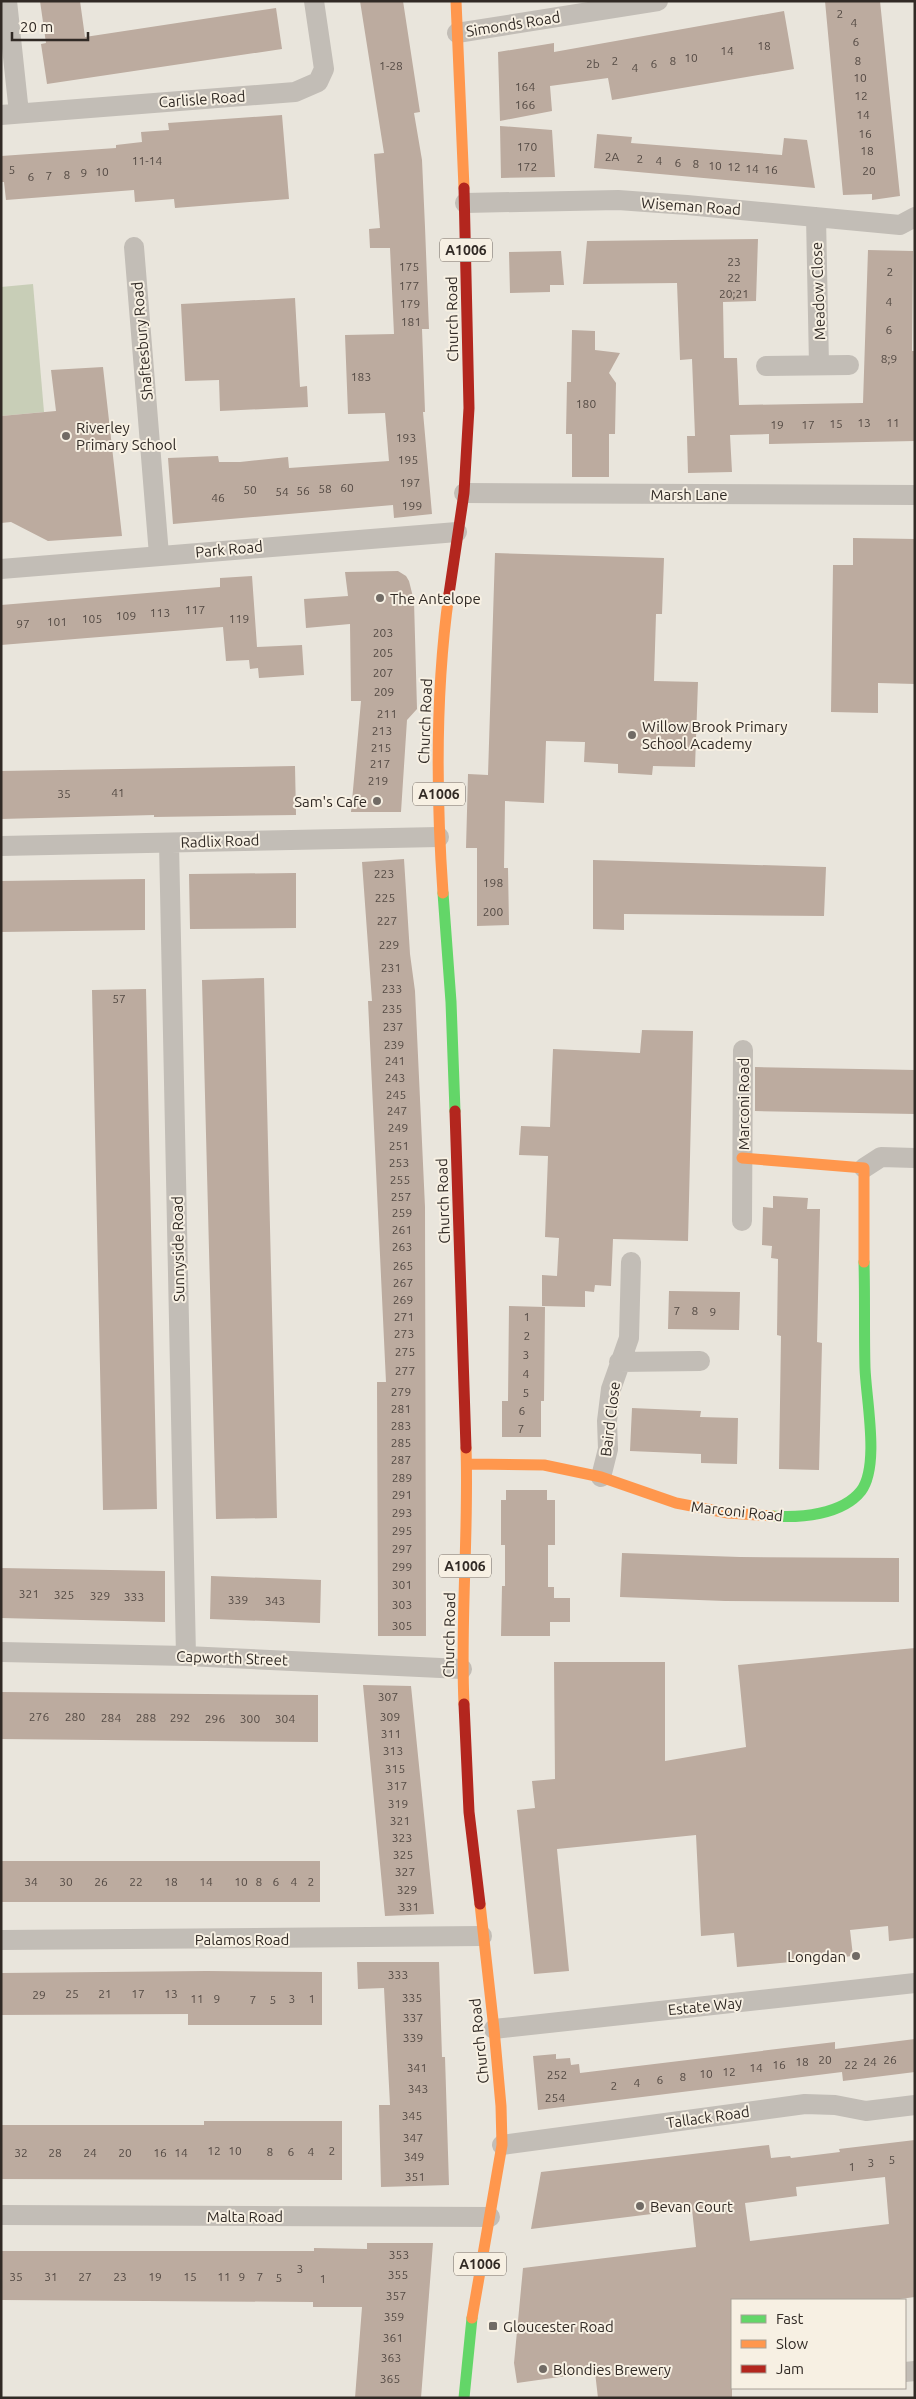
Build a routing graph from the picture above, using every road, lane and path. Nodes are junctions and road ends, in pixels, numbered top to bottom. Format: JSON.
{"nodes":[{"id":1,"x":7,"y":1,"type":"edge"},
{"id":2,"x":314,"y":1,"type":"edge"},
{"id":3,"x":456,"y":1,"type":"edge"},
{"id":4,"x":658,"y":1,"type":"edge"},
{"id":5,"x":457,"y":33,"type":"junction"},
{"id":6,"x":10,"y":114,"type":"edge"},
{"id":7,"x":464,"y":203,"type":"junction"},
{"id":8,"x":816,"y":217,"type":"junction"},
{"id":9,"x":915,"y":217,"type":"edge"},
{"id":10,"x":134,"y":247,"type":"dead end"},
{"id":11,"x":849,"y":364,"type":"dead end"},
{"id":12,"x":820,"y":365,"type":"junction"},
{"id":13,"x":766,"y":366,"type":"dead end"},
{"id":14,"x":464,"y":493,"type":"junction"},
{"id":15,"x":915,"y":495,"type":"edge"},
{"id":16,"x":457,"y":532,"type":"junction"},
{"id":17,"x":159,"y":555,"type":"junction"},
{"id":18,"x":1,"y":570,"type":"edge"},
{"id":19,"x":439,"y":836,"type":"junction"},
{"id":20,"x":169,"y":843,"type":"junction"},
{"id":21,"x":1,"y":846,"type":"edge"},
{"id":22,"x":743,"y":1050,"type":"dead end"},
{"id":23,"x":742,"y":1158,"type":"junction"},
{"id":24,"x":915,"y":1158,"type":"edge"},
{"id":25,"x":864,"y":1168,"type":"junction"},
{"id":26,"x":742,"y":1222,"type":"dead end"},
{"id":27,"x":632,"y":1262,"type":"dead end"},
{"id":28,"x":700,"y":1361,"type":"dead end"},
{"id":29,"x":619,"y":1362,"type":"junction"},
{"id":30,"x":467,"y":1464,"type":"junction"},
{"id":31,"x":601,"y":1476,"type":"junction"},
{"id":32,"x":1,"y":1652,"type":"edge"},
{"id":33,"x":186,"y":1656,"type":"junction"},
{"id":34,"x":462,"y":1669,"type":"junction"},
{"id":35,"x":482,"y":1936,"type":"junction"},
{"id":36,"x":1,"y":1940,"type":"edge"},
{"id":37,"x":915,"y":1983,"type":"edge"},
{"id":38,"x":494,"y":2030,"type":"junction"},
{"id":39,"x":915,"y":2105,"type":"edge"},
{"id":40,"x":502,"y":2145,"type":"junction"},
{"id":41,"x":1,"y":2215,"type":"edge"},
{"id":42,"x":490,"y":2217,"type":"junction"},
{"id":43,"x":464,"y":2398,"type":"edge"}],
"edges":[{"from":1,"to":6,"type":"street"},
{"from":2,"to":6,"type":"street","name":"Carlisle Road"},
{"from":3,"to":5,"type":"main road","name":"Church Road","number":"A1006"},
{"from":4,"to":5,"type":"street","name":"Simonds Road"},
{"from":5,"to":7,"type":"main road","name":"Church Road","number":"A1006"},
{"from":7,"to":8,"type":"street","name":"Wiseman Road"},
{"from":7,"to":14,"type":"main road","name":"Church Road","number":"A1006"},
{"from":8,"to":9,"type":"street","name":"Wiseman Road"},
{"from":8,"to":12,"type":"street","name":"Meadow Close"},
{"from":10,"to":17,"type":"street","name":"Shaftesbury Road"},
{"from":11,"to":12,"type":"street"},
{"from":12,"to":13,"type":"street"},
{"from":14,"to":15,"type":"street","name":"Marsh Lane"},
{"from":14,"to":16,"type":"main road","name":"Church Road","number":"A1006"},
{"from":16,"to":17,"type":"street","name":"Park Road"},
{"from":16,"to":19,"type":"main road","name":"Church Road","number":"A1006"},
{"from":17,"to":18,"type":"street","name":"Park Road"},
{"from":19,"to":20,"type":"street","name":"Radlix Road"},
{"from":19,"to":30,"type":"main road","name":"Church Road","number":"A1006"},
{"from":20,"to":21,"type":"street","name":"Radlix Road"},
{"from":20,"to":33,"type":"street","name":"Sunnyside Road"},
{"from":22,"to":23,"type":"street","name":"Marconi Road"},
{"from":23,"to":25,"type":"main road","name":"Marconi Road"},
{"from":23,"to":26,"type":"street","name":"Marconi Road"},
{"from":24,"to":25,"type":"street"},
{"from":25,"to":31,"type":"main road","name":"Marconi Road"},
{"from":27,"to":29,"type":"street","name":"Baird Close"},
{"from":28,"to":29,"type":"street","name":"Baird Close"},
{"from":29,"to":31,"type":"street","name":"Baird Close"},
{"from":30,"to":31,"type":"main road","name":"Marconi Road"},
{"from":30,"to":34,"type":"main road","name":"Church Road","number":"A1006"},
{"from":32,"to":33,"type":"street","name":"Capworth Street"},
{"from":33,"to":34,"type":"street","name":"Capworth Street"},
{"from":34,"to":35,"type":"main road","name":"Church Road","number":"A1006"},
{"from":35,"to":36,"type":"street","name":"Palamos Road"},
{"from":35,"to":38,"type":"main road","name":"Church Road","number":"A1006"},
{"from":37,"to":38,"type":"street","name":"Estate Way"},
{"from":38,"to":40,"type":"main road","name":"Church Road","number":"A1006"},
{"from":39,"to":40,"type":"street","name":"Tallack Road"},
{"from":40,"to":42,"type":"main road","name":"Church Road","number":"A1006"},
{"from":41,"to":42,"type":"street","name":"Malta Road"},
{"from":42,"to":43,"type":"main road","name":"Church Road","number":"A1006"}]}
